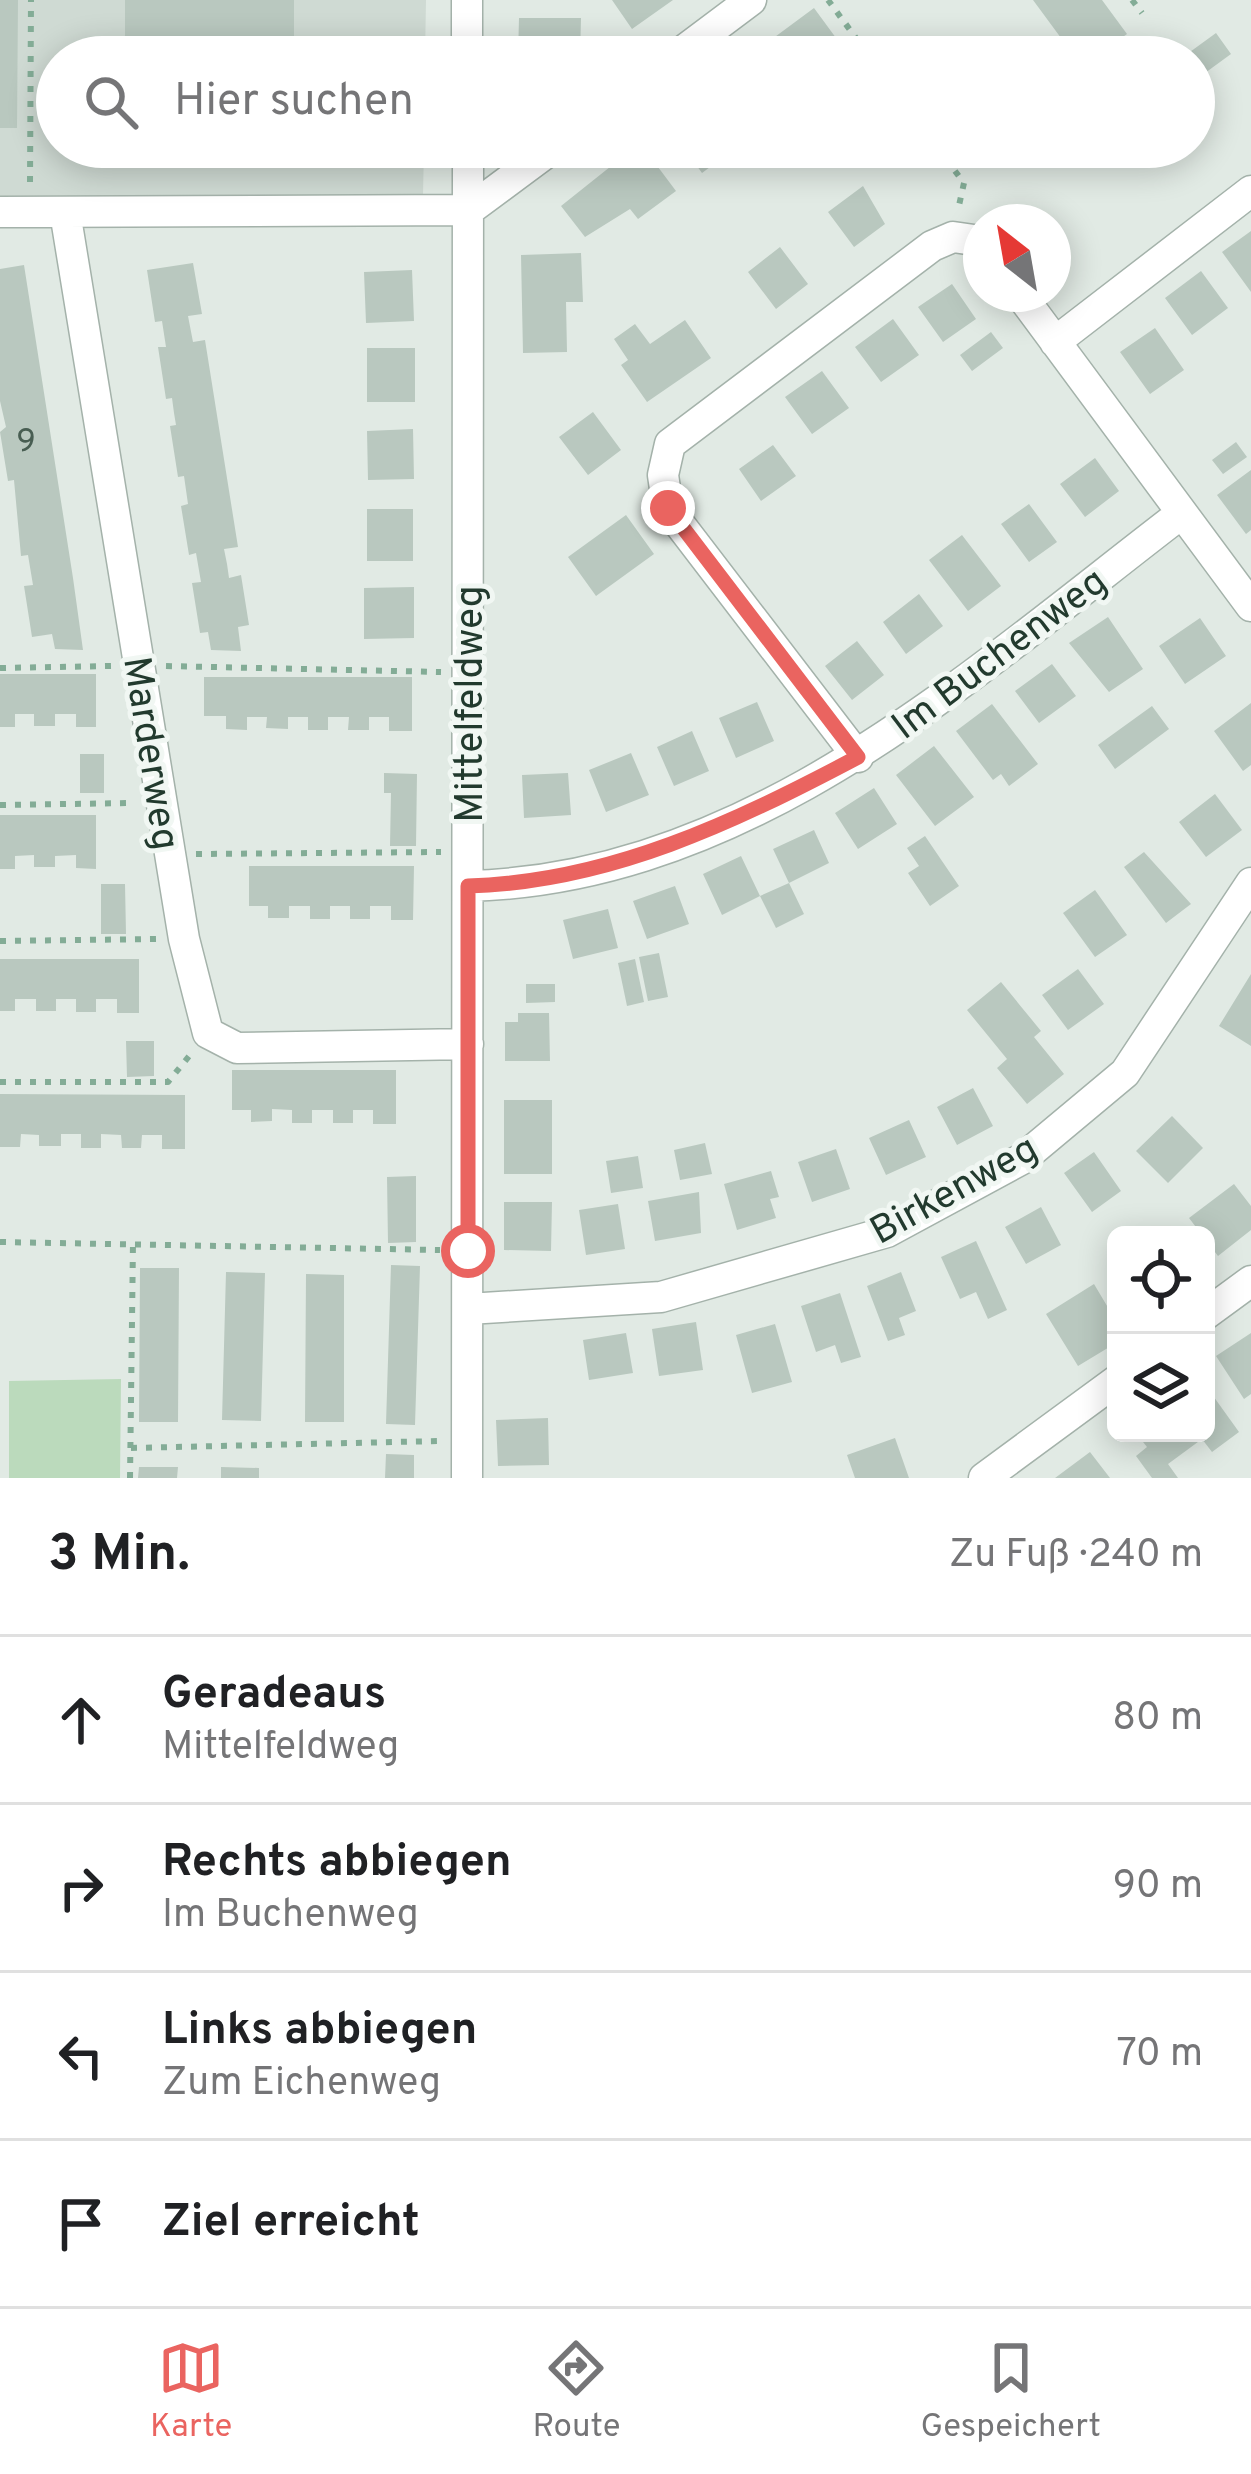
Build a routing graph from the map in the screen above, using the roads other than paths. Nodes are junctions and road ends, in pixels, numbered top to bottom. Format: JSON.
{"nodes":[{"id":1,"x":466,"y":0,"type":"edge"},
{"id":2,"x":752,"y":0,"type":"edge"},
{"id":3,"x":467,"y":36,"type":"edge"},
{"id":4,"x":703,"y":36,"type":"edge"},
{"id":5,"x":468,"y":168,"type":"edge"},
{"id":6,"x":526,"y":168,"type":"edge"},
{"id":7,"x":1251,"y":191,"type":"edge"},
{"id":8,"x":469,"y":210,"type":"junction"},
{"id":9,"x":15,"y":212,"type":"edge"},
{"id":10,"x":65,"y":212,"type":"junction"},
{"id":11,"x":963,"y":241,"type":"edge"},
{"id":12,"x":1033,"y":312,"type":"edge"},
{"id":13,"x":1055,"y":342,"type":"junction"},
{"id":14,"x":1182,"y":513,"type":"junction"},
{"id":15,"x":1251,"y":606,"type":"edge"},
{"id":16,"x":858,"y":757,"type":"junction"},
{"id":17,"x":1251,"y":884,"type":"edge"},
{"id":18,"x":468,"y":886,"type":"junction"},
{"id":19,"x":468,"y":1044,"type":"junction"},
{"id":20,"x":1251,"y":1281,"type":"edge"},
{"id":21,"x":1215,"y":1307,"type":"edge"},
{"id":22,"x":468,"y":1309,"type":"junction"},
{"id":23,"x":1107,"y":1388,"type":"edge"},
{"id":24,"x":467,"y":1478,"type":"edge"},
{"id":25,"x":984,"y":1478,"type":"edge"}],
"edges":[{"from":1,"to":3,"type":"street"},
{"from":2,"to":4,"type":"street"},
{"from":5,"to":8,"type":"street","name":"Mittelfeldweg"},
{"from":6,"to":8,"type":"street"},
{"from":7,"to":13,"type":"street"},
{"from":8,"to":10,"type":"street"},
{"from":8,"to":18,"type":"street","name":"Mittelfeldweg"},
{"from":9,"to":10,"type":"street"},
{"from":10,"to":19,"type":"street","name":"Marderweg"},
{"from":11,"to":16,"type":"street"},
{"from":12,"to":13,"type":"street"},
{"from":13,"to":14,"type":"street"},
{"from":14,"to":15,"type":"street"},
{"from":14,"to":16,"type":"street","name":"Im Buchenweg"},
{"from":16,"to":18,"type":"street","name":"Im Buchenweg"},
{"from":17,"to":22,"type":"street","name":"Birkenweg"},
{"from":18,"to":19,"type":"street","name":"Mittelfeldweg"},
{"from":19,"to":22,"type":"street","name":"Mittelfeldweg"},
{"from":20,"to":21,"type":"street"},
{"from":22,"to":24,"type":"street","name":"Mittelfeldweg"},
{"from":23,"to":25,"type":"street"}]}
